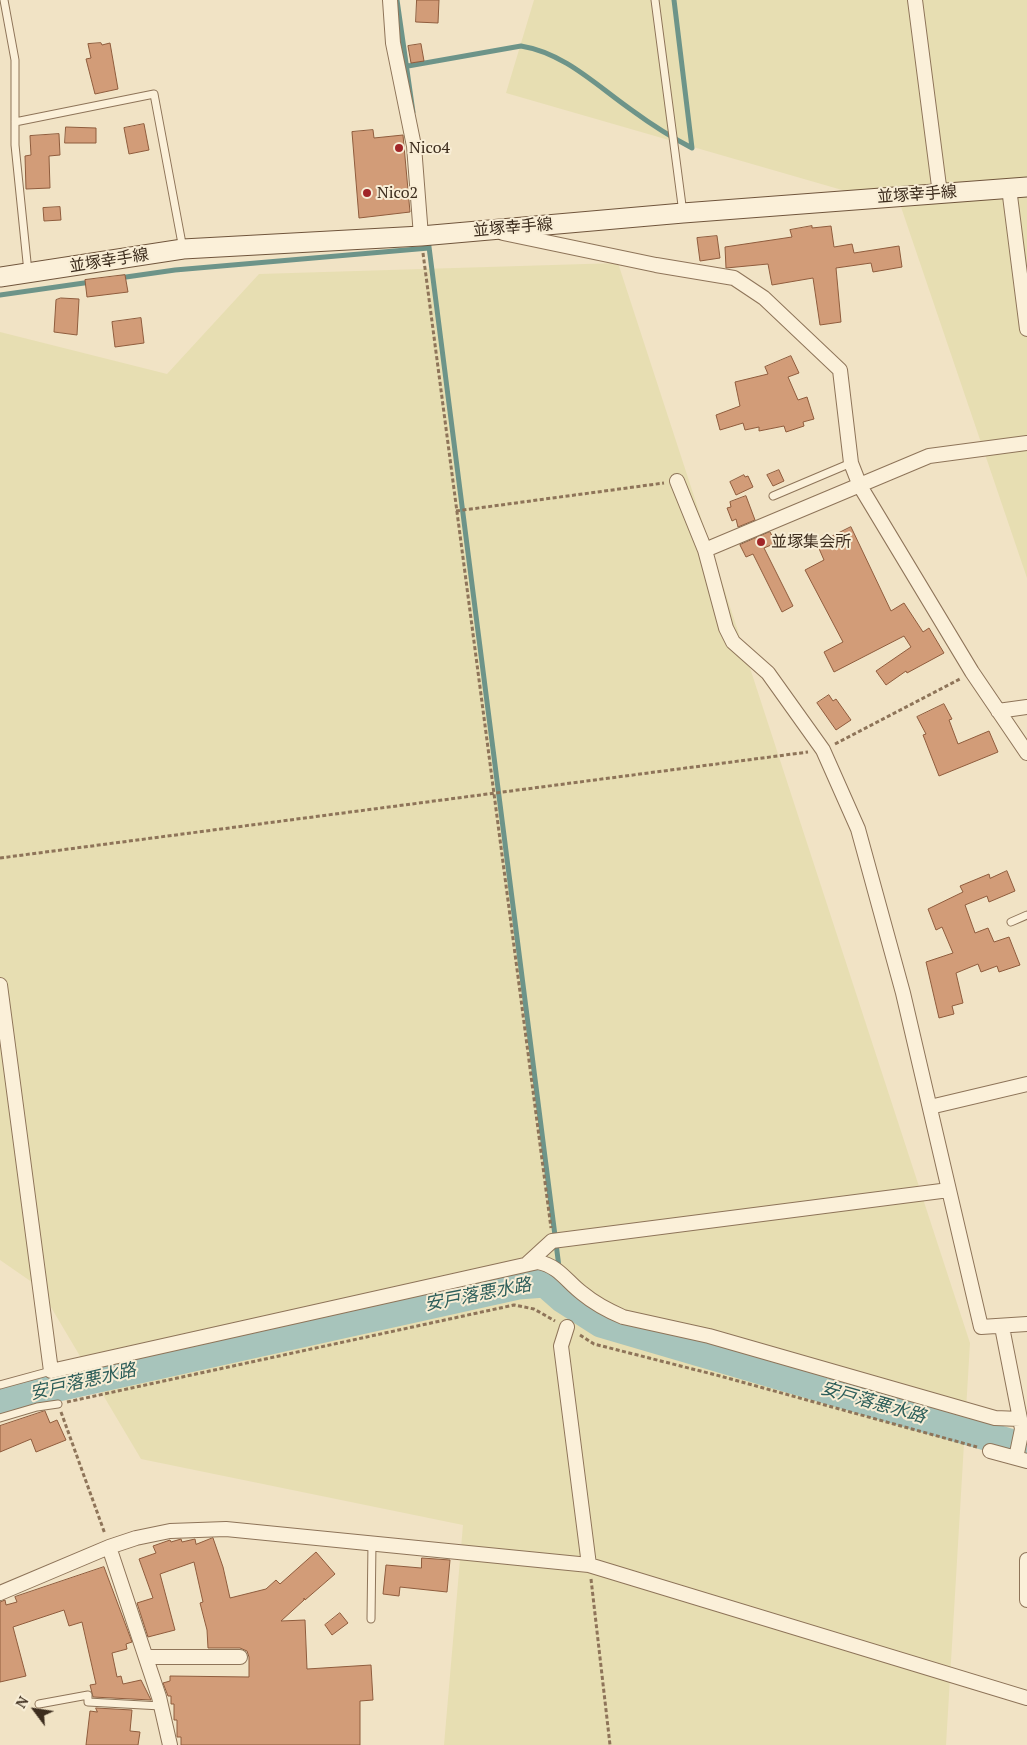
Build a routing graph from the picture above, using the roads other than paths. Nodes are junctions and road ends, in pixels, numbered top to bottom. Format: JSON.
{"nodes":[{"id":1,"x":4,"y":0,"type":"edge"},
{"id":2,"x":390,"y":0,"type":"edge"},
{"id":3,"x":655,"y":0,"type":"edge"},
{"id":4,"x":915,"y":0,"type":"edge"},
{"id":5,"x":15,"y":122,"type":"junction"},
{"id":6,"x":1018,"y":188,"type":"edge"},
{"id":7,"x":940,"y":194,"type":"junction"},
{"id":8,"x":683,"y":213,"type":"junction"},
{"id":9,"x":490,"y":230,"type":"junction"},
{"id":10,"x":421,"y":236,"type":"junction"},
{"id":11,"x":183,"y":249,"type":"junction"},
{"id":12,"x":28,"y":273,"type":"junction"},
{"id":13,"x":0,"y":277,"type":"edge"},
{"id":14,"x":1027,"y":329,"type":"edge"},
{"id":15,"x":1027,"y":443,"type":"edge"},
{"id":16,"x":851,"y":463,"type":"junction"},
{"id":17,"x":677,"y":481,"type":"road end"},
{"id":18,"x":860,"y":486,"type":"junction"},
{"id":19,"x":773,"y":496,"type":"dead end"},
{"id":20,"x":705,"y":550,"type":"junction"},
{"id":21,"x":1027,"y":707,"type":"edge"},
{"id":22,"x":998,"y":711,"type":"junction"},
{"id":23,"x":1027,"y":753,"type":"edge"},
{"id":24,"x":1027,"y":916,"type":"edge"},
{"id":25,"x":1011,"y":922,"type":"dead end"},
{"id":26,"x":0,"y":985,"type":"edge"},
{"id":27,"x":1027,"y":1084,"type":"edge"},
{"id":28,"x":930,"y":1107,"type":"junction"},
{"id":29,"x":949,"y":1190,"type":"junction"},
{"id":30,"x":528,"y":1263,"type":"junction"},
{"id":31,"x":1027,"y":1324,"type":"edge"},
{"id":32,"x":1002,"y":1327,"type":"junction"},
{"id":33,"x":567,"y":1328,"type":"road end"},
{"id":34,"x":51,"y":1371,"type":"junction"},
{"id":35,"x":0,"y":1385,"type":"edge"},
{"id":36,"x":1022,"y":1402,"type":"edge"},
{"id":37,"x":58,"y":1404,"type":"road end"},
{"id":38,"x":0,"y":1418,"type":"edge"},
{"id":39,"x":1021,"y":1424,"type":"junction"},
{"id":40,"x":990,"y":1451,"type":"road end"},
{"id":41,"x":1021,"y":1460,"type":"edge"},
{"id":42,"x":372,"y":1544,"type":"junction"},
{"id":43,"x":109,"y":1546,"type":"junction"},
{"id":44,"x":1027,"y":1560,"type":"edge"},
{"id":45,"x":589,"y":1565,"type":"junction"},
{"id":46,"x":0,"y":1593,"type":"edge"},
{"id":47,"x":1027,"y":1600,"type":"edge"},
{"id":48,"x":371,"y":1620,"type":"dead end"},
{"id":49,"x":146,"y":1657,"type":"junction"},
{"id":50,"x":240,"y":1657,"type":"dead end"},
{"id":51,"x":1027,"y":1698,"type":"edge"},
{"id":52,"x":39,"y":1704,"type":"dead end"},
{"id":53,"x":161,"y":1706,"type":"junction"},
{"id":54,"x":170,"y":1745,"type":"edge"}],
"edges":[{"from":1,"to":5,"type":"lane"},
{"from":2,"to":10,"type":"street"},
{"from":3,"to":8,"type":"lane"},
{"from":4,"to":7,"type":"street"},
{"from":5,"to":11,"type":"lane"},
{"from":5,"to":12,"type":"lane"},
{"from":6,"to":7,"type":"main road","name":"並塚幸手線"},
{"from":6,"to":14,"type":"street"},
{"from":7,"to":8,"type":"main road","name":"並塚幸手線"},
{"from":8,"to":9,"type":"main road","name":"並塚幸手線"},
{"from":9,"to":10,"type":"main road","name":"並塚幸手線"},
{"from":9,"to":16,"type":"street"},
{"from":10,"to":11,"type":"main road","name":"並塚幸手線"},
{"from":11,"to":12,"type":"main road","name":"並塚幸手線"},
{"from":12,"to":13,"type":"main road","name":"並塚幸手線"},
{"from":15,"to":18,"type":"street"},
{"from":16,"to":18,"type":"street"},
{"from":16,"to":19,"type":"lane"},
{"from":17,"to":20,"type":"street"},
{"from":18,"to":20,"type":"street"},
{"from":18,"to":22,"type":"street"},
{"from":20,"to":28,"type":"street"},
{"from":21,"to":22,"type":"street"},
{"from":22,"to":23,"type":"street"},
{"from":24,"to":25,"type":"lane"},
{"from":26,"to":34,"type":"street"},
{"from":27,"to":28,"type":"street"},
{"from":28,"to":29,"type":"street"},
{"from":29,"to":30,"type":"street"},
{"from":29,"to":32,"type":"street"},
{"from":30,"to":34,"type":"street"},
{"from":30,"to":39,"type":"street"},
{"from":31,"to":32,"type":"street"},
{"from":32,"to":36,"type":"street"},
{"from":33,"to":45,"type":"street"},
{"from":34,"to":35,"type":"lane"},
{"from":36,"to":39,"type":"street"},
{"from":37,"to":38,"type":"lane"},
{"from":39,"to":41,"type":"street"},
{"from":40,"to":41,"type":"street"},
{"from":42,"to":43,"type":"street"},
{"from":42,"to":45,"type":"street"},
{"from":42,"to":48,"type":"lane"},
{"from":43,"to":46,"type":"street"},
{"from":43,"to":49,"type":"street"},
{"from":44,"to":47,"type":"street"},
{"from":45,"to":51,"type":"street"},
{"from":49,"to":50,"type":"street"},
{"from":49,"to":53,"type":"street"},
{"from":52,"to":53,"type":"lane"},
{"from":53,"to":54,"type":"street"}]}
